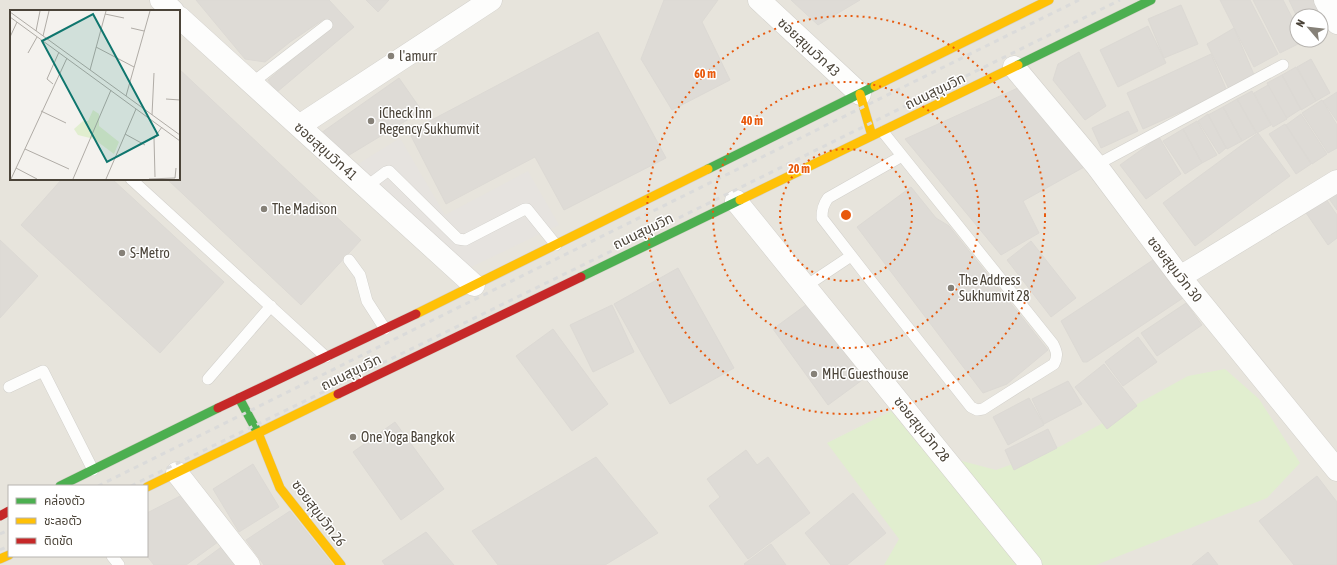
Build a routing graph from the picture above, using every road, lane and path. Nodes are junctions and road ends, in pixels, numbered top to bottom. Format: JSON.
{"nodes":[{"id":1,"x":161,"y":0,"type":"edge"},
{"id":2,"x":491,"y":0,"type":"edge"},
{"id":3,"x":759,"y":0,"type":"edge"},
{"id":4,"x":1049,"y":0,"type":"edge"},
{"id":5,"x":1151,"y":0,"type":"edge"},
{"id":6,"x":1325,"y":0,"type":"edge"},
{"id":7,"x":172,"y":10,"type":"edge"},
{"id":8,"x":180,"y":18,"type":"edge"},
{"id":9,"x":1337,"y":23,"type":"edge"},
{"id":10,"x":327,"y":25,"type":"dead end"},
{"id":11,"x":1283,"y":65,"type":"dead end"},
{"id":12,"x":1014,"y":67,"type":"junction"},
{"id":13,"x":252,"y":83,"type":"junction"},
{"id":14,"x":860,"y":94,"type":"junction"},
{"id":15,"x":299,"y":126,"type":"junction"},
{"id":16,"x":883,"y":132,"type":"junction"},
{"id":17,"x":872,"y":136,"type":"junction"},
{"id":18,"x":902,"y":156,"type":"junction"},
{"id":19,"x":1096,"y":165,"type":"junction"},
{"id":20,"x":132,"y":180,"type":"edge"},
{"id":21,"x":1337,"y":181,"type":"edge"},
{"id":22,"x":366,"y":187,"type":"junction"},
{"id":23,"x":736,"y":201,"type":"junction"},
{"id":24,"x":556,"y":244,"type":"junction"},
{"id":25,"x":851,"y":256,"type":"junction"},
{"id":26,"x":349,"y":260,"type":"dead end"},
{"id":27,"x":1180,"y":277,"type":"junction"},
{"id":28,"x":474,"y":285,"type":"junction"},
{"id":29,"x":806,"y":286,"type":"junction"},
{"id":30,"x":271,"y":306,"type":"junction"},
{"id":31,"x":385,"y":329,"type":"junction"},
{"id":32,"x":326,"y":357,"type":"junction"},
{"id":33,"x":208,"y":379,"type":"dead end"},
{"id":34,"x":10,"y":387,"type":"dead end"},
{"id":35,"x":239,"y":398,"type":"junction"},
{"id":36,"x":258,"y":433,"type":"junction"},
{"id":37,"x":93,"y":470,"type":"junction"},
{"id":38,"x":1337,"y":470,"type":"edge"},
{"id":39,"x":177,"y":472,"type":"junction"},
{"id":40,"x":62,"y":485,"type":"edge"},
{"id":41,"x":148,"y":486,"type":"edge"},
{"id":42,"x":113,"y":557,"type":"edge"},
{"id":43,"x":119,"y":565,"type":"edge"},
{"id":44,"x":249,"y":565,"type":"edge"},
{"id":45,"x":341,"y":565,"type":"edge"},
{"id":46,"x":1031,"y":565,"type":"edge"}],
"edges":[{"from":1,"to":7,"type":"street"},
{"from":2,"to":15,"type":"street"},
{"from":3,"to":14,"type":"street","name":"ซอยสุขุมวิท 43"},
{"from":4,"to":14,"type":"main road","name":"ถนนสุขุมวิท"},
{"from":5,"to":12,"type":"main road","name":"ถนนสุขุมวิท"},
{"from":6,"to":9,"type":"street"},
{"from":8,"to":13,"type":"street","name":"ซอยสุขุมวิท 41"},
{"from":10,"to":13,"type":"lane"},
{"from":11,"to":19,"type":"lane"},
{"from":12,"to":16,"type":"main road","name":"ถนนสุขุมวิท"},
{"from":12,"to":19,"type":"street","name":"ซอยสุขุมวิท 30"},
{"from":13,"to":15,"type":"street","name":"ซอยสุขุมวิท 41"},
{"from":14,"to":17,"type":"main road"},
{"from":14,"to":24,"type":"main road","name":"ถนนสุขุมวิท"},
{"from":15,"to":22,"type":"street","name":"ซอยสุขุมวิท 41"},
{"from":16,"to":17,"type":"main road","name":"ถนนสุขุมวิท"},
{"from":16,"to":18,"type":"lane"},
{"from":17,"to":23,"type":"main road","name":"ถนนสุขุมวิท"},
{"from":18,"to":25,"type":"lane"},
{"from":18,"to":25,"type":"lane"},
{"from":19,"to":27,"type":"street","name":"ซอยสุขุมวิท 30"},
{"from":20,"to":30,"type":"lane"},
{"from":21,"to":27,"type":"street"},
{"from":22,"to":24,"type":"lane"},
{"from":22,"to":28,"type":"street","name":"ซอยสุขุมวิท 41"},
{"from":23,"to":29,"type":"street","name":"ซอยสุขุมวิท 28"},
{"from":23,"to":36,"type":"main road","name":"ถนนสุขุมวิท"},
{"from":24,"to":28,"type":"main road","name":"ถนนสุขุมวิท"},
{"from":25,"to":29,"type":"lane"},
{"from":26,"to":31,"type":"lane"},
{"from":27,"to":38,"type":"street","name":"ซอยสุขุมวิท 30"},
{"from":28,"to":31,"type":"main road","name":"ถนนสุขุมวิท"},
{"from":29,"to":46,"type":"street","name":"ซอยสุขุมวิท 28"},
{"from":30,"to":32,"type":"lane"},
{"from":30,"to":33,"type":"lane"},
{"from":31,"to":32,"type":"main road","name":"ถนนสุขุมวิท"},
{"from":32,"to":35,"type":"main road","name":"ถนนสุขุมวิท"},
{"from":34,"to":37,"type":"lane"},
{"from":35,"to":36,"type":"main road","name":"ซอยสุขุมวิท 26"},
{"from":35,"to":37,"type":"main road","name":"ถนนสุขุมวิท"},
{"from":36,"to":39,"type":"main road","name":"ถนนสุขุมวิท"},
{"from":36,"to":45,"type":"main road","name":"ซอยสุขุมวิท 26"},
{"from":37,"to":40,"type":"main road","name":"ถนนสุขุมวิท"},
{"from":39,"to":41,"type":"main road","name":"ถนนสุขุมวิท"},
{"from":39,"to":44,"type":"street"},
{"from":42,"to":43,"type":"lane"}]}
